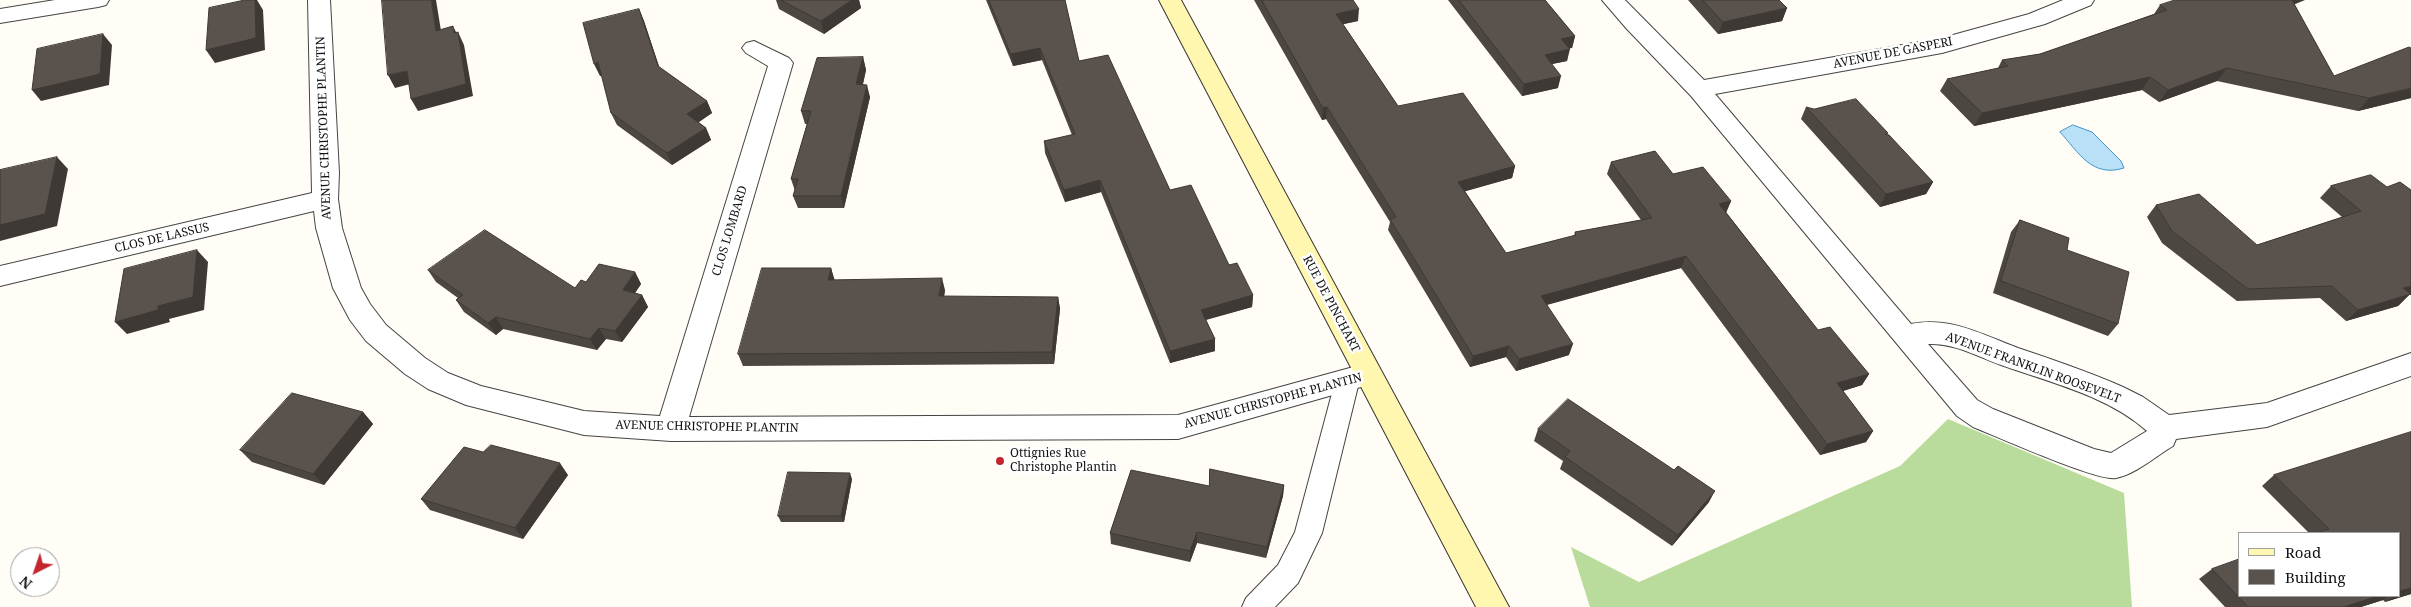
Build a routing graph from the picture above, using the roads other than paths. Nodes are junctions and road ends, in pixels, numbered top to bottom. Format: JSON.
{"nodes":[{"id":1,"x":98,"y":0,"type":"edge"},
{"id":2,"x":318,"y":0,"type":"edge"},
{"id":3,"x":1170,"y":0,"type":"edge"},
{"id":4,"x":1613,"y":0,"type":"edge"},
{"id":5,"x":2082,"y":0,"type":"edge"},
{"id":6,"x":0,"y":16,"type":"edge"},
{"id":7,"x":754,"y":48,"type":"dead end"},
{"id":8,"x":1698,"y":89,"type":"junction"},
{"id":9,"x":325,"y":199,"type":"junction"},
{"id":10,"x":0,"y":276,"type":"edge"},
{"id":11,"x":1906,"y":336,"type":"junction"},
{"id":12,"x":2411,"y":364,"type":"edge"},
{"id":13,"x":1358,"y":378,"type":"junction"},
{"id":14,"x":671,"y":428,"type":"junction"},
{"id":15,"x":2164,"y":428,"type":"junction"},
{"id":16,"x":1256,"y":607,"type":"edge"},
{"id":17,"x":1493,"y":607,"type":"edge"}],
"edges":[{"from":1,"to":6,"type":"street"},
{"from":2,"to":9,"type":"street","name":"AVENUE CHRISTOPHE PLANTIN"},
{"from":3,"to":13,"type":"main road","name":"RUE DE PINCHART"},
{"from":4,"to":8,"type":"street"},
{"from":5,"to":8,"type":"street","name":"AVENUE DE GASPERI"},
{"from":7,"to":14,"type":"street","name":"CLOS LOMBARD"},
{"from":8,"to":11,"type":"street"},
{"from":9,"to":10,"type":"street","name":"CLOS DE LASSUS"},
{"from":9,"to":14,"type":"street","name":"AVENUE CHRISTOPHE PLANTIN"},
{"from":11,"to":15,"type":"street","name":"AVENUE FRANKLIN ROOSEVELT"},
{"from":11,"to":15,"type":"street"},
{"from":12,"to":15,"type":"street"},
{"from":13,"to":14,"type":"street","name":"AVENUE CHRISTOPHE PLANTIN"},
{"from":13,"to":16,"type":"lane"},
{"from":13,"to":17,"type":"main road","name":"RUE DE PINCHART"}]}
